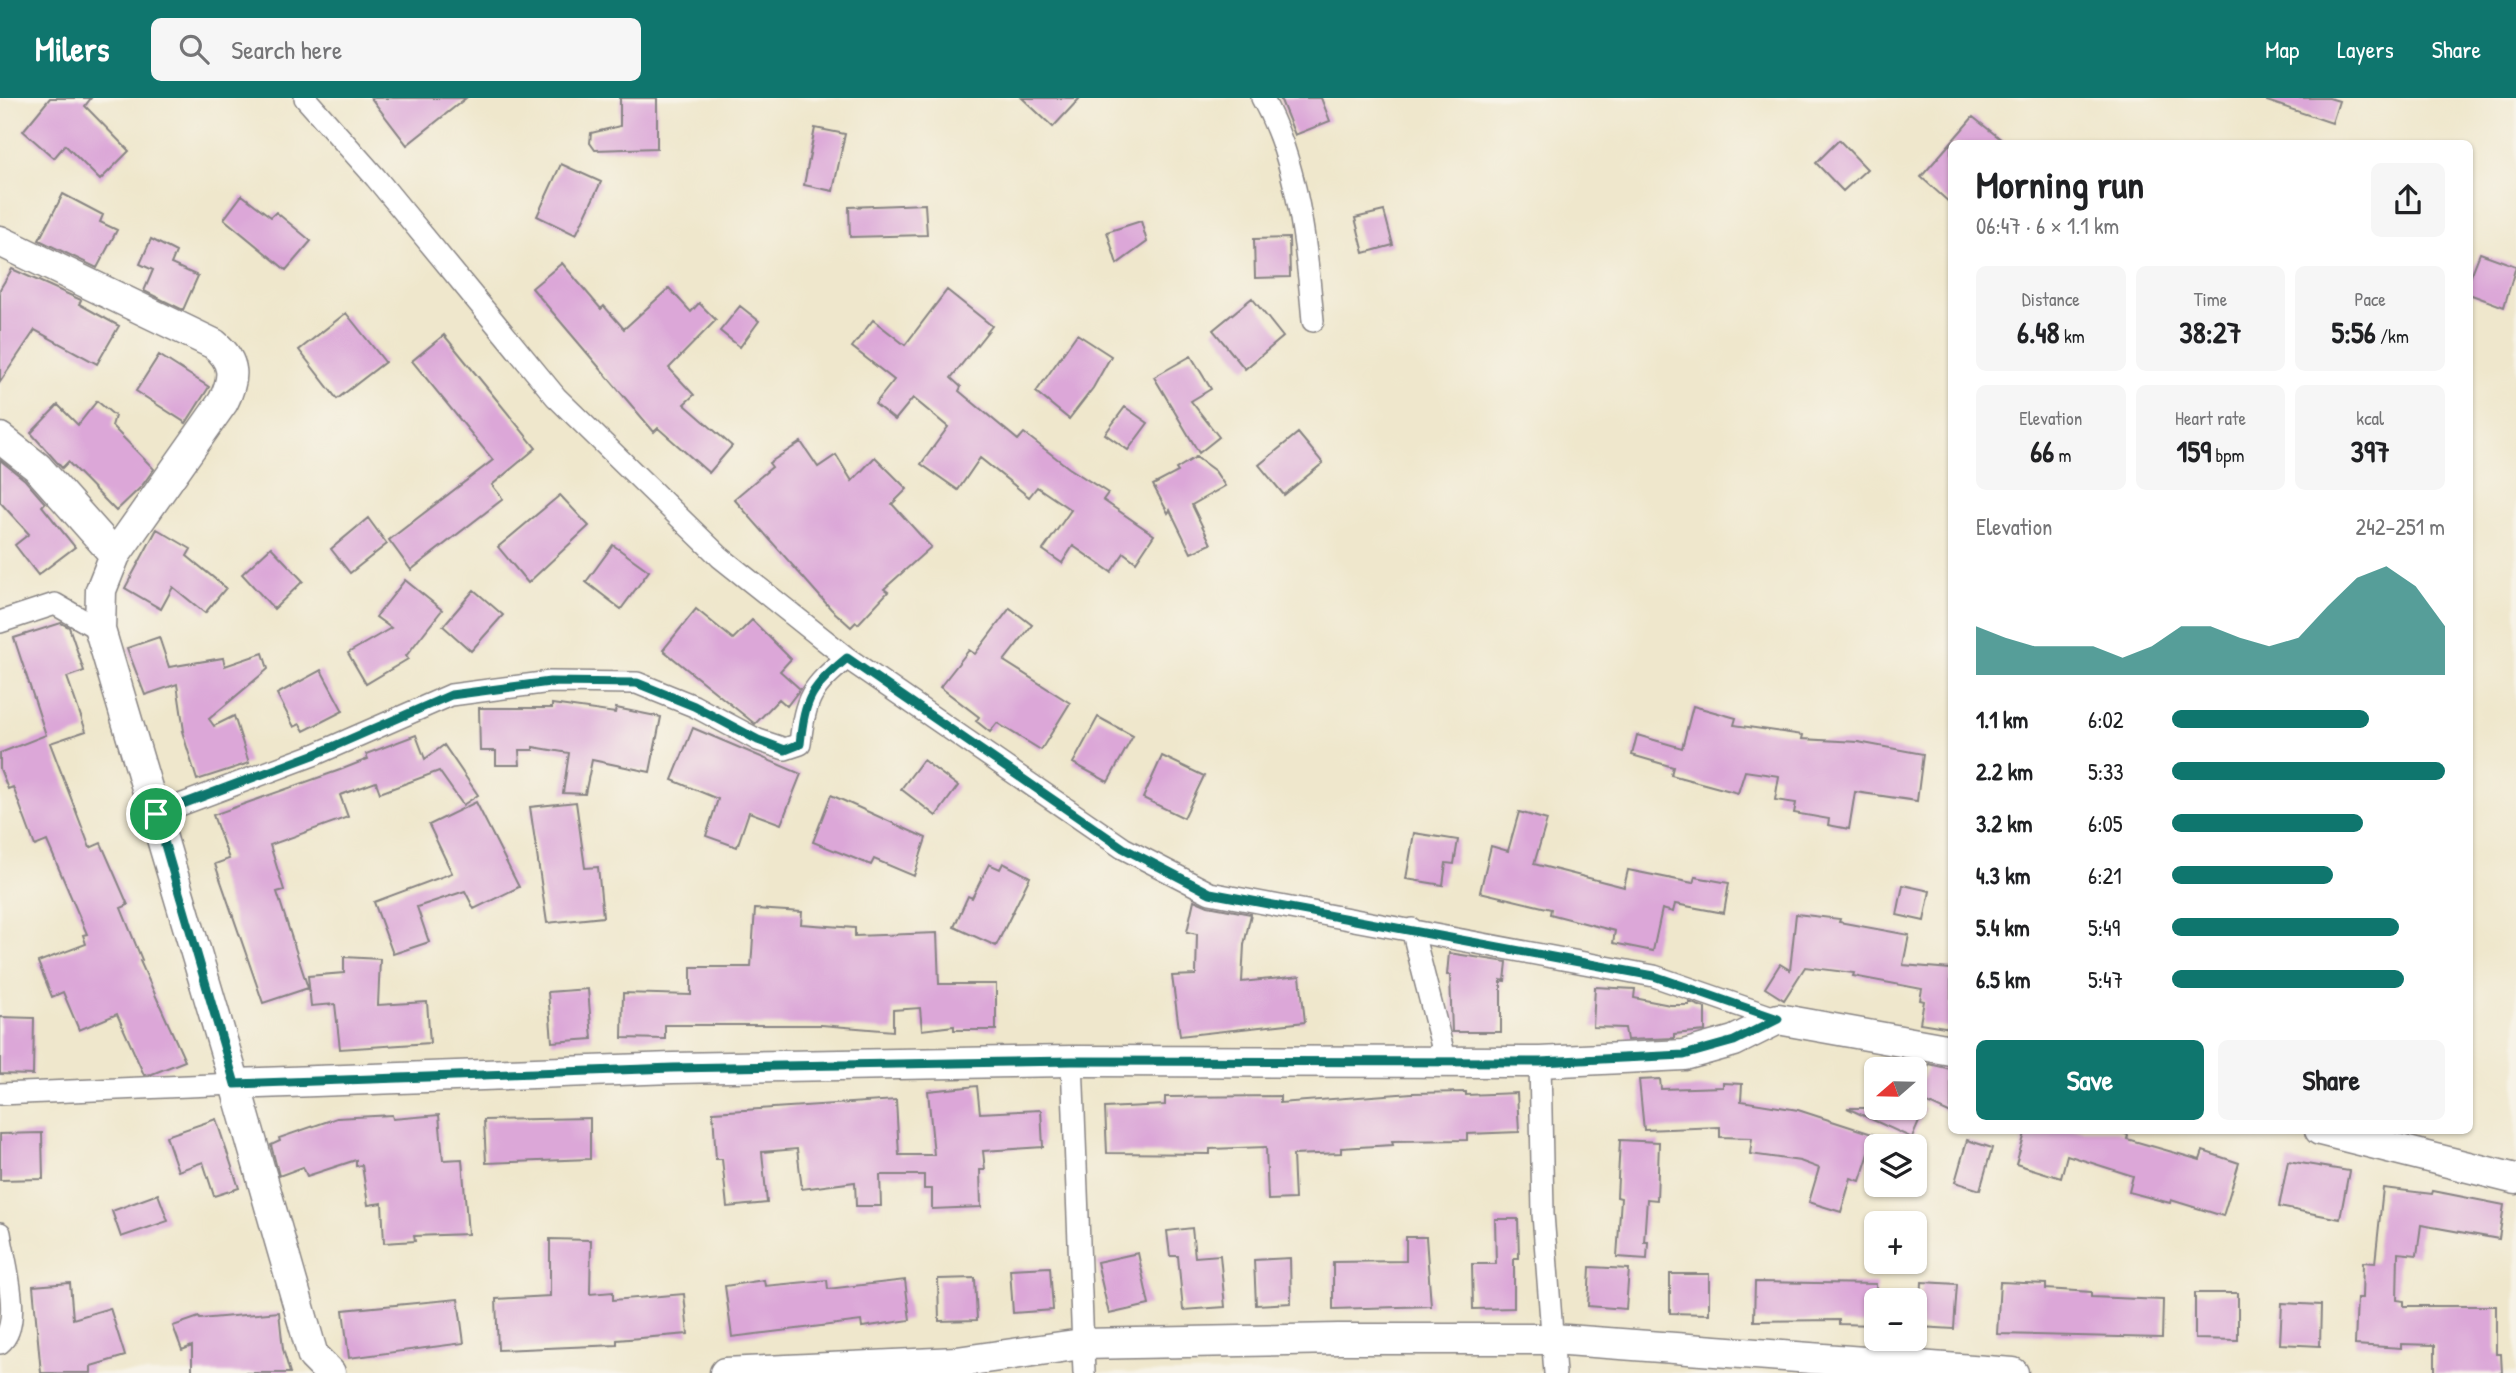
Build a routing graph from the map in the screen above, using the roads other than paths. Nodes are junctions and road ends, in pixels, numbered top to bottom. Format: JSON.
{"nodes":[{"id":1,"x":305,"y":98,"type":"edge"},
{"id":2,"x":1262,"y":98,"type":"edge"},
{"id":3,"x":0,"y":231,"type":"edge"},
{"id":4,"x":0,"y":241,"type":"edge"},
{"id":5,"x":1313,"y":321,"type":"dead end"},
{"id":6,"x":0,"y":438,"type":"edge"},
{"id":7,"x":114,"y":555,"type":"junction"},
{"id":8,"x":0,"y":622,"type":"edge"},
{"id":9,"x":100,"y":630,"type":"junction"},
{"id":10,"x":847,"y":658,"type":"junction"},
{"id":11,"x":156,"y":814,"type":"junction"},
{"id":12,"x":1412,"y":929,"type":"junction"},
{"id":13,"x":1778,"y":1019,"type":"junction"},
{"id":14,"x":1948,"y":1049,"type":"edge"},
{"id":15,"x":1072,"y":1061,"type":"junction"},
{"id":16,"x":1446,"y":1062,"type":"junction"},
{"id":17,"x":1540,"y":1062,"type":"junction"},
{"id":18,"x":235,"y":1084,"type":"junction"},
{"id":19,"x":0,"y":1094,"type":"edge"},
{"id":20,"x":2336,"y":1134,"type":"edge"},
{"id":21,"x":2516,"y":1179,"type":"edge"},
{"id":22,"x":0,"y":1233,"type":"edge"},
{"id":23,"x":1553,"y":1339,"type":"junction"},
{"id":24,"x":0,"y":1343,"type":"edge"},
{"id":25,"x":1083,"y":1358,"type":"edge"},
{"id":26,"x":330,"y":1373,"type":"edge"},
{"id":27,"x":725,"y":1373,"type":"edge"},
{"id":28,"x":1555,"y":1373,"type":"edge"},
{"id":29,"x":2013,"y":1373,"type":"edge"}],
"edges":[{"from":1,"to":10,"type":"street"},
{"from":2,"to":5,"type":"street"},
{"from":3,"to":4,"type":"street"},
{"from":4,"to":7,"type":"street"},
{"from":6,"to":7,"type":"street"},
{"from":7,"to":9,"type":"street"},
{"from":8,"to":9,"type":"street"},
{"from":9,"to":11,"type":"street"},
{"from":10,"to":11,"type":"street"},
{"from":10,"to":12,"type":"street"},
{"from":11,"to":18,"type":"street"},
{"from":12,"to":13,"type":"street"},
{"from":12,"to":16,"type":"street"},
{"from":13,"to":14,"type":"street"},
{"from":13,"to":17,"type":"street"},
{"from":15,"to":16,"type":"street"},
{"from":15,"to":18,"type":"street"},
{"from":15,"to":25,"type":"street"},
{"from":16,"to":17,"type":"street"},
{"from":17,"to":23,"type":"street"},
{"from":18,"to":19,"type":"street"},
{"from":18,"to":26,"type":"street"},
{"from":20,"to":21,"type":"street"},
{"from":22,"to":24,"type":"street"},
{"from":23,"to":25,"type":"street"},
{"from":23,"to":28,"type":"street"},
{"from":23,"to":29,"type":"street"},
{"from":25,"to":27,"type":"street"}]}
